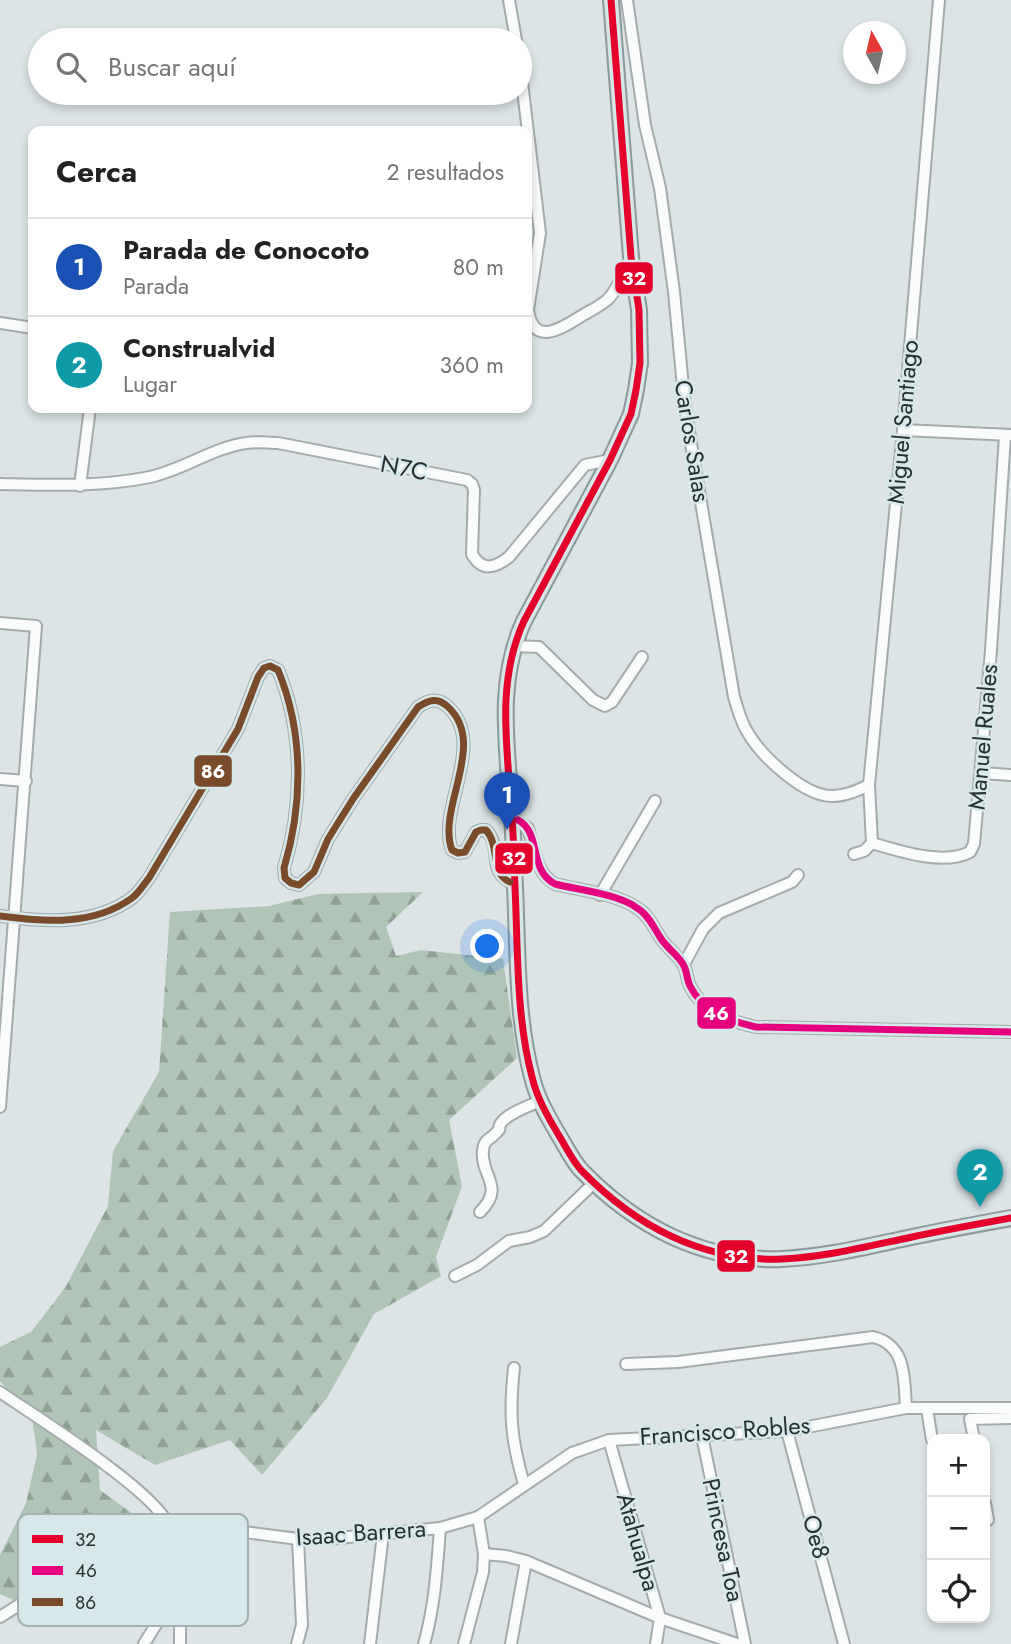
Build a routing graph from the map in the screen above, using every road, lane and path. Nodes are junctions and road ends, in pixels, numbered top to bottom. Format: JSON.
{"nodes":[{"id":1,"x":509,"y":0,"type":"edge"},
{"id":2,"x":611,"y":0,"type":"edge"},
{"id":3,"x":627,"y":0,"type":"edge"},
{"id":4,"x":939,"y":0,"type":"edge"},
{"id":5,"x":514,"y":28,"type":"edge"},
{"id":6,"x":525,"y":105,"type":"edge"},
{"id":7,"x":527,"y":126,"type":"edge"},
{"id":8,"x":532,"y":166,"type":"edge"},
{"id":9,"x":631,"y":257,"type":"junction"},
{"id":10,"x":532,"y":284,"type":"edge"},
{"id":11,"x":0,"y":323,"type":"edge"},
{"id":12,"x":532,"y":324,"type":"edge"},
{"id":13,"x":28,"y":327,"type":"edge"},
{"id":14,"x":89,"y":413,"type":"edge"},
{"id":15,"x":903,"y":430,"type":"junction"},
{"id":16,"x":1008,"y":436,"type":"edge"},
{"id":17,"x":610,"y":460,"type":"junction"},
{"id":18,"x":0,"y":484,"type":"edge"},
{"id":19,"x":80,"y":486,"type":"junction"},
{"id":20,"x":0,"y":623,"type":"edge"},
{"id":21,"x":514,"y":646,"type":"junction"},
{"id":22,"x":642,"y":657,"type":"dead end"},
{"id":23,"x":981,"y":773,"type":"junction"},
{"id":24,"x":1011,"y":775,"type":"edge"},
{"id":25,"x":0,"y":779,"type":"edge"},
{"id":26,"x":26,"y":780,"type":"junction"},
{"id":27,"x":869,"y":785,"type":"junction"},
{"id":28,"x":654,"y":801,"type":"dead end"},
{"id":29,"x":512,"y":818,"type":"junction"},
{"id":30,"x":872,"y":844,"type":"junction"},
{"id":31,"x":854,"y":854,"type":"dead end"},
{"id":32,"x":798,"y":875,"type":"dead end"},
{"id":33,"x":515,"y":884,"type":"junction"},
{"id":34,"x":600,"y":895,"type":"junction"},
{"id":35,"x":0,"y":916,"type":"edge"},
{"id":36,"x":13,"y":918,"type":"junction"},
{"id":37,"x":684,"y":964,"type":"junction"},
{"id":38,"x":1011,"y":1032,"type":"edge"},
{"id":39,"x":0,"y":1087,"type":"edge"},
{"id":40,"x":540,"y":1101,"type":"junction"},
{"id":41,"x":0,"y":1107,"type":"edge"},
{"id":42,"x":596,"y":1182,"type":"junction"},
{"id":43,"x":480,"y":1212,"type":"dead end"},
{"id":44,"x":1011,"y":1218,"type":"edge"},
{"id":45,"x":456,"y":1276,"type":"dead end"},
{"id":46,"x":626,"y":1364,"type":"dead end"},
{"id":47,"x":514,"y":1368,"type":"dead end"},
{"id":48,"x":0,"y":1392,"type":"edge"},
{"id":49,"x":906,"y":1408,"type":"junction"},
{"id":50,"x":1011,"y":1408,"type":"edge"},
{"id":51,"x":927,"y":1409,"type":"junction"},
{"id":52,"x":1011,"y":1418,"type":"edge"},
{"id":53,"x":788,"y":1431,"type":"junction"},
{"id":54,"x":931,"y":1434,"type":"edge"},
{"id":55,"x":973,"y":1434,"type":"edge"},
{"id":56,"x":702,"y":1436,"type":"junction"},
{"id":57,"x":609,"y":1440,"type":"junction"},
{"id":58,"x":524,"y":1484,"type":"junction"},
{"id":59,"x":161,"y":1514,"type":"edge"},
{"id":60,"x":478,"y":1517,"type":"junction"},
{"id":61,"x":461,"y":1523,"type":"joint"},
{"id":62,"x":440,"y":1528,"type":"junction"},
{"id":63,"x":248,"y":1533,"type":"edge"},
{"id":64,"x":383,"y":1534,"type":"junction"},
{"id":65,"x":298,"y":1539,"type":"junction"},
{"id":66,"x":484,"y":1555,"type":"junction"},
{"id":67,"x":526,"y":1561,"type":"junction"},
{"id":68,"x":18,"y":1606,"type":"edge"},
{"id":69,"x":0,"y":1617,"type":"edge"},
{"id":70,"x":660,"y":1618,"type":"junction"},
{"id":71,"x":155,"y":1626,"type":"edge"},
{"id":72,"x":179,"y":1626,"type":"edge"},
{"id":73,"x":144,"y":1644,"type":"edge"},
{"id":74,"x":180,"y":1644,"type":"edge"},
{"id":75,"x":297,"y":1644,"type":"edge"},
{"id":76,"x":370,"y":1644,"type":"edge"},
{"id":77,"x":424,"y":1644,"type":"edge"},
{"id":78,"x":464,"y":1644,"type":"edge"},
{"id":79,"x":511,"y":1644,"type":"edge"},
{"id":80,"x":656,"y":1644,"type":"edge"},
{"id":81,"x":737,"y":1644,"type":"edge"},
{"id":82,"x":745,"y":1644,"type":"edge"},
{"id":83,"x":844,"y":1644,"type":"edge"}],
"edges":[{"from":1,"to":5,"type":"street"},
{"from":2,"to":9,"type":"main road"},
{"from":3,"to":27,"type":"street","name":"Carlos Salas"},
{"from":4,"to":15,"type":"street","name":"Miguel Santiago"},
{"from":6,"to":7,"type":"street"},
{"from":8,"to":10,"type":"street"},
{"from":9,"to":12,"type":"street"},
{"from":9,"to":17,"type":"main road"},
{"from":11,"to":13,"type":"street"},
{"from":14,"to":19,"type":"street"},
{"from":15,"to":16,"type":"street"},
{"from":15,"to":27,"type":"street","name":"Miguel Santiago"},
{"from":16,"to":23,"type":"street","name":"Manuel Ruales"},
{"from":17,"to":19,"type":"street","name":"N7C"},
{"from":17,"to":21,"type":"main road"},
{"from":18,"to":19,"type":"street","name":"N7C"},
{"from":20,"to":26,"type":"street"},
{"from":21,"to":22,"type":"street"},
{"from":21,"to":29,"type":"main road"},
{"from":23,"to":24,"type":"street"},
{"from":23,"to":30,"type":"street","name":"Manuel Ruales"},
{"from":25,"to":26,"type":"street"},
{"from":26,"to":36,"type":"street"},
{"from":27,"to":30,"type":"street","name":"Miguel Santiago"},
{"from":28,"to":34,"type":"street"},
{"from":29,"to":33,"type":"main road"},
{"from":29,"to":34,"type":"street"},
{"from":30,"to":31,"type":"street"},
{"from":32,"to":37,"type":"street"},
{"from":33,"to":36,"type":"street"},
{"from":33,"to":40,"type":"main road"},
{"from":34,"to":37,"type":"street"},
{"from":35,"to":36,"type":"street"},
{"from":36,"to":39,"type":"street"},
{"from":37,"to":38,"type":"street"},
{"from":39,"to":41,"type":"street"},
{"from":40,"to":42,"type":"main road"},
{"from":40,"to":43,"type":"street"},
{"from":42,"to":44,"type":"main road"},
{"from":42,"to":45,"type":"street"},
{"from":46,"to":49,"type":"street"},
{"from":47,"to":58,"type":"street"},
{"from":48,"to":59,"type":"street"},
{"from":49,"to":51,"type":"street","name":"Francisco Robles"},
{"from":49,"to":53,"type":"street","name":"Francisco Robles"},
{"from":50,"to":51,"type":"street","name":"Francisco Robles"},
{"from":51,"to":54,"type":"street"},
{"from":52,"to":55,"type":"street"},
{"from":53,"to":56,"type":"street","name":"Francisco Robles"},
{"from":53,"to":83,"type":"street","name":"Oe8"},
{"from":56,"to":57,"type":"street","name":"Francisco Robles"},
{"from":56,"to":82,"type":"street","name":"Princesa Toa"},
{"from":57,"to":58,"type":"street","name":"Francisco Robles"},
{"from":57,"to":70,"type":"street","name":"Atahualpa"},
{"from":58,"to":60,"type":"street","name":"Francisco Robles"},
{"from":60,"to":61,"type":"street","name":"Francisco Robles"},
{"from":60,"to":66,"type":"street"},
{"from":61,"to":62,"type":"street","name":"Isaac Barrera"},
{"from":62,"to":64,"type":"street","name":"Isaac Barrera"},
{"from":62,"to":77,"type":"street"},
{"from":63,"to":65,"type":"street","name":"Isaac Barrera"},
{"from":64,"to":65,"type":"street","name":"Isaac Barrera"},
{"from":64,"to":76,"type":"street"},
{"from":65,"to":75,"type":"street"},
{"from":66,"to":67,"type":"street"},
{"from":66,"to":78,"type":"street"},
{"from":67,"to":70,"type":"street"},
{"from":67,"to":79,"type":"street"},
{"from":68,"to":69,"type":"street"},
{"from":70,"to":80,"type":"street","name":"Atahualpa"},
{"from":70,"to":81,"type":"street"},
{"from":71,"to":73,"type":"street"},
{"from":72,"to":74,"type":"street"}]}
